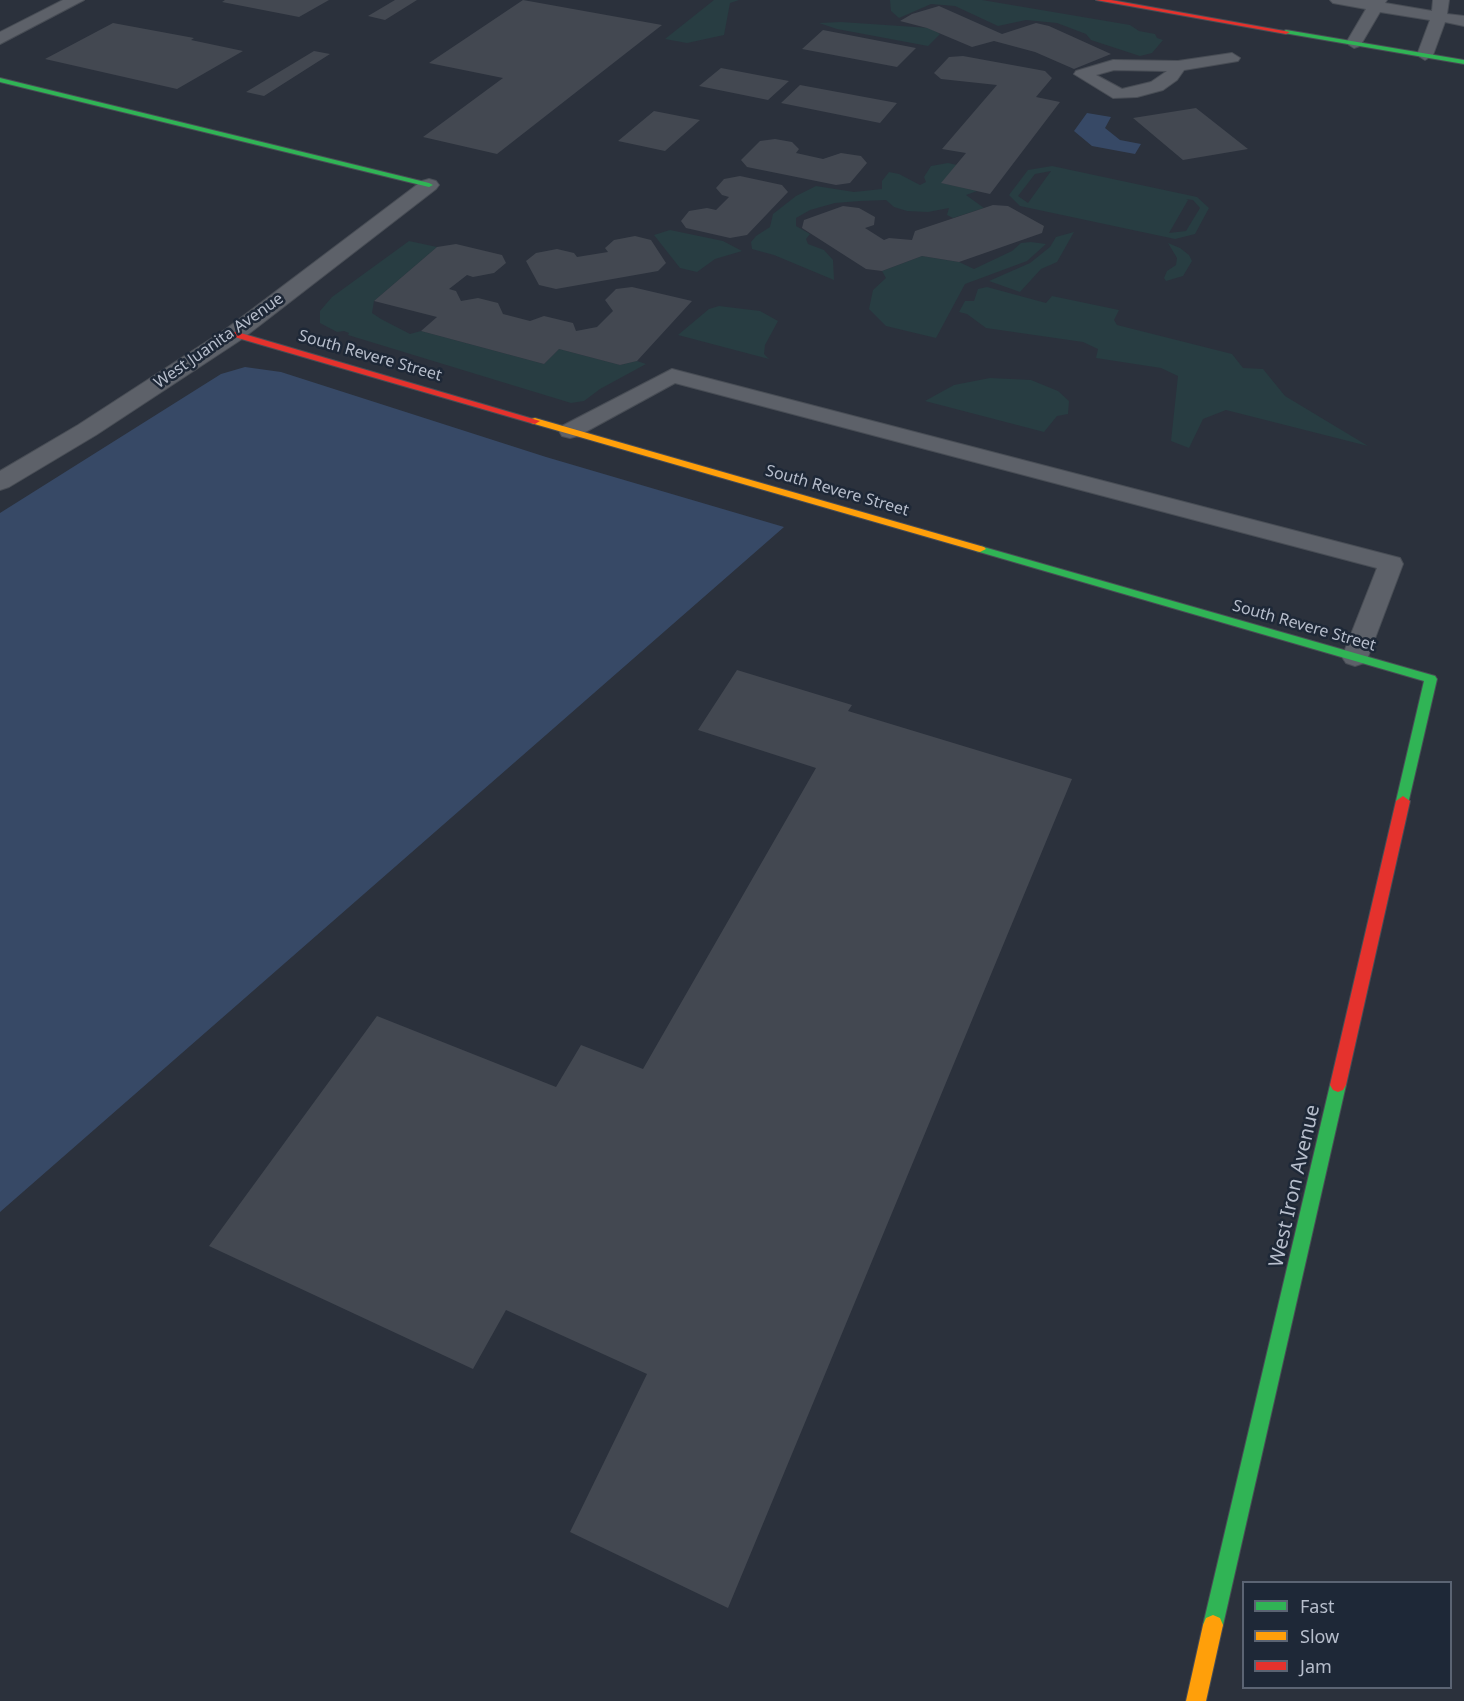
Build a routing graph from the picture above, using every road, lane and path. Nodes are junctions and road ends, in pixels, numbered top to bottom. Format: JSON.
{"nodes":[{"id":1,"x":76,"y":0,"type":"edge"},
{"id":2,"x":1338,"y":0,"type":"edge"},
{"id":3,"x":1441,"y":0,"type":"edge"},
{"id":4,"x":1107,"y":1,"type":"edge"},
{"id":5,"x":1377,"y":3,"type":"edge"},
{"id":6,"x":1439,"y":17,"type":"junction"},
{"id":7,"x":1464,"y":21,"type":"edge"},
{"id":8,"x":0,"y":39,"type":"edge"},
{"id":9,"x":1354,"y":43,"type":"junction"},
{"id":10,"x":1425,"y":56,"type":"junction"},
{"id":11,"x":1232,"y":58,"type":"dead end"},
{"id":12,"x":1464,"y":62,"type":"edge"},
{"id":13,"x":1178,"y":66,"type":"junction"},
{"id":14,"x":0,"y":80,"type":"edge"},
{"id":15,"x":429,"y":185,"type":"joint"},
{"id":16,"x":234,"y":334,"type":"junction"},
{"id":17,"x":570,"y":431,"type":"junction"},
{"id":18,"x":0,"y":482,"type":"edge"},
{"id":19,"x":1355,"y":657,"type":"junction"},
{"id":20,"x":1431,"y":679,"type":"joint"},
{"id":21,"x":1196,"y":1701,"type":"edge"}],
"edges":[{"from":1,"to":8,"type":"street"},
{"from":2,"to":5,"type":"lane"},
{"from":3,"to":6,"type":"lane"},
{"from":4,"to":9,"type":"street"},
{"from":5,"to":6,"type":"lane"},
{"from":5,"to":9,"type":"lane"},
{"from":6,"to":7,"type":"lane"},
{"from":6,"to":10,"type":"lane"},
{"from":9,"to":10,"type":"street"},
{"from":10,"to":12,"type":"street"},
{"from":11,"to":13,"type":"lane"},
{"from":13,"to":13,"type":"lane"},
{"from":14,"to":15,"type":"street"},
{"from":15,"to":16,"type":"street","name":"West Juanita Avenue"},
{"from":16,"to":17,"type":"street","name":"South Revere Street"},
{"from":16,"to":18,"type":"street","name":"West Juanita Avenue"},
{"from":17,"to":19,"type":"street","name":"South Revere Street"},
{"from":17,"to":19,"type":"lane"},
{"from":19,"to":20,"type":"street","name":"South Revere Street"},
{"from":20,"to":21,"type":"street","name":"West Iron Avenue"}]}
